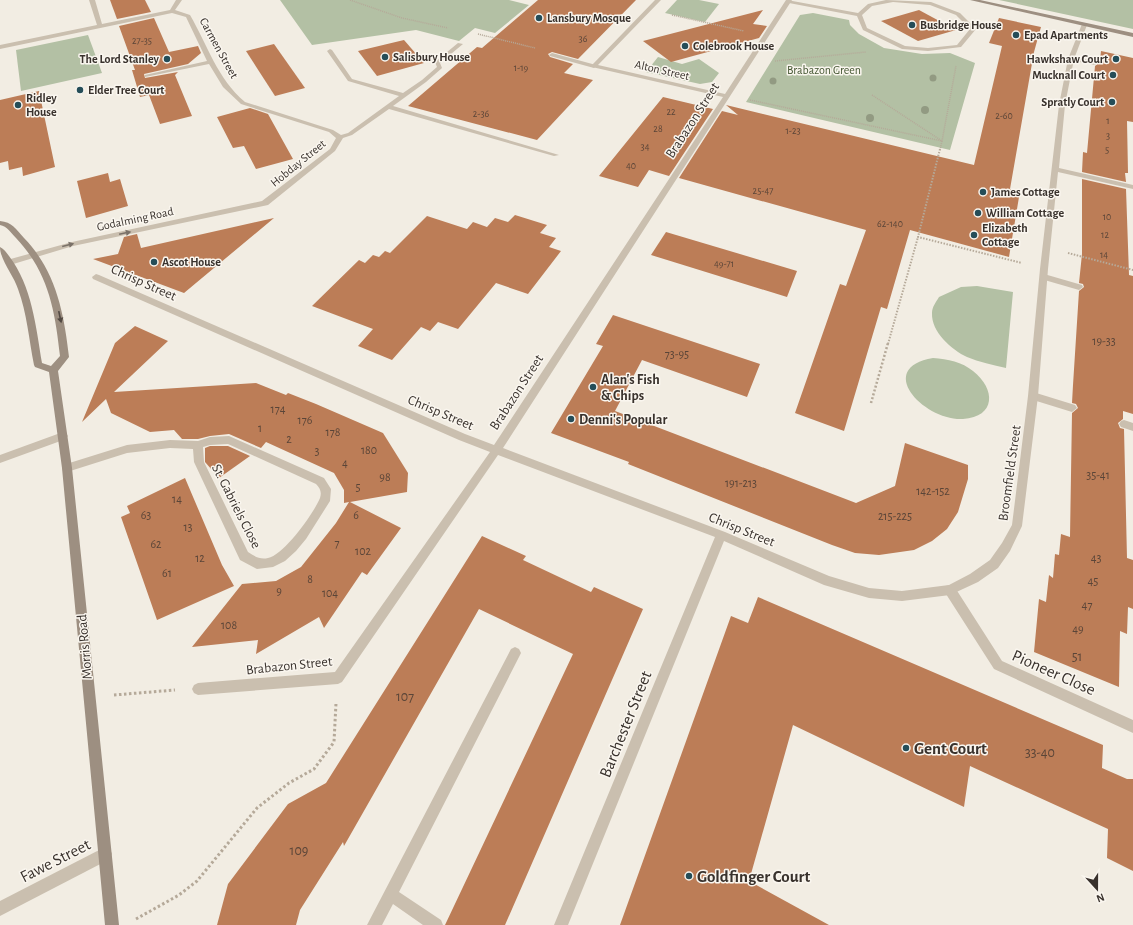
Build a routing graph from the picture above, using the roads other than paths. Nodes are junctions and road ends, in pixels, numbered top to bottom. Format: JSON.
{"nodes":[{"id":1,"x":92,"y":0,"type":"edge"},
{"id":2,"x":179,"y":0,"type":"edge"},
{"id":3,"x":658,"y":0,"type":"edge"},
{"id":4,"x":789,"y":0,"type":"edge"},
{"id":5,"x":973,"y":0,"type":"edge"},
{"id":6,"x":172,"y":11,"type":"junction"},
{"id":7,"x":860,"y":15,"type":"junction"},
{"id":8,"x":1084,"y":25,"type":"junction"},
{"id":9,"x":100,"y":26,"type":"junction"},
{"id":10,"x":1133,"y":35,"type":"edge"},
{"id":11,"x":460,"y":44,"type":"dead end"},
{"id":12,"x":0,"y":47,"type":"edge"},
{"id":13,"x":330,"y":51,"type":"dead end"},
{"id":14,"x":552,"y":55,"type":"road end"},
{"id":15,"x":1071,"y":59,"type":"junction"},
{"id":16,"x":211,"y":62,"type":"junction"},
{"id":17,"x":1095,"y":64,"type":"dead end"},
{"id":18,"x":594,"y":66,"type":"junction"},
{"id":19,"x":147,"y":76,"type":"dead end"},
{"id":20,"x":403,"y":95,"type":"junction"},
{"id":21,"x":726,"y":96,"type":"junction"},
{"id":22,"x":389,"y":107,"type":"junction"},
{"id":23,"x":340,"y":137,"type":"junction"},
{"id":24,"x":556,"y":155,"type":"dead end"},
{"id":25,"x":1055,"y":169,"type":"junction"},
{"id":26,"x":1133,"y":187,"type":"edge"},
{"id":27,"x":265,"y":203,"type":"joint"},
{"id":28,"x":0,"y":223,"type":"edge"},
{"id":29,"x":0,"y":250,"type":"edge"},
{"id":30,"x":34,"y":254,"type":"junction"},
{"id":31,"x":10,"y":262,"type":"junction"},
{"id":32,"x":1044,"y":273,"type":"junction"},
{"id":33,"x":96,"y":277,"type":"dead end"},
{"id":34,"x":1079,"y":286,"type":"dead end"},
{"id":35,"x":53,"y":370,"type":"junction"},
{"id":36,"x":1033,"y":396,"type":"junction"},
{"id":37,"x":1072,"y":408,"type":"dead end"},
{"id":38,"x":63,"y":436,"type":"junction"},
{"id":39,"x":198,"y":445,"type":"junction"},
{"id":40,"x":496,"y":449,"type":"junction"},
{"id":41,"x":0,"y":459,"type":"edge"},
{"id":42,"x":67,"y":468,"type":"junction"},
{"id":43,"x":721,"y":535,"type":"junction"},
{"id":44,"x":950,"y":590,"type":"junction"},
{"id":45,"x":869,"y":593,"type":"joint"},
{"id":46,"x":515,"y":653,"type":"dead end"},
{"id":47,"x":198,"y":688,"type":"road end"},
{"id":48,"x":1133,"y":727,"type":"edge"},
{"id":49,"x":105,"y":854,"type":"junction"},
{"id":50,"x":390,"y":894,"type":"junction"},
{"id":51,"x":0,"y":909,"type":"edge"},
{"id":52,"x":112,"y":925,"type":"edge"},
{"id":53,"x":374,"y":925,"type":"edge"},
{"id":54,"x":436,"y":925,"type":"edge"},
{"id":55,"x":561,"y":925,"type":"edge"}],
"edges":[{"from":1,"to":9,"type":"street"},
{"from":2,"to":6,"type":"street"},
{"from":3,"to":18,"type":"street"},
{"from":4,"to":7,"type":"street"},
{"from":4,"to":21,"type":"street","name":"Brabazon Street"},
{"from":5,"to":8,"type":"street"},
{"from":6,"to":9,"type":"street"},
{"from":6,"to":16,"type":"street","name":"Carmen Street"},
{"from":7,"to":7,"type":"street"},
{"from":8,"to":10,"type":"street"},
{"from":8,"to":15,"type":"street"},
{"from":9,"to":12,"type":"street"},
{"from":11,"to":20,"type":"street"},
{"from":13,"to":20,"type":"street"},
{"from":14,"to":18,"type":"street","name":"Alton Street"},
{"from":15,"to":17,"type":"street"},
{"from":15,"to":25,"type":"street","name":"Broomfield Street"},
{"from":16,"to":19,"type":"street"},
{"from":16,"to":23,"type":"street","name":"Carmen Street"},
{"from":18,"to":21,"type":"street","name":"Alton Street"},
{"from":20,"to":22,"type":"street"},
{"from":21,"to":40,"type":"street","name":"Brabazon Street"},
{"from":22,"to":23,"type":"street"},
{"from":22,"to":24,"type":"street"},
{"from":23,"to":27,"type":"street","name":"Hobday Street"},
{"from":25,"to":26,"type":"street"},
{"from":25,"to":32,"type":"street","name":"Broomfield Street"},
{"from":30,"to":27,"type":"street","name":"Godalming Road","one_way":true},
{"from":28,"to":30,"type":"street"},
{"from":29,"to":31,"type":"street"},
{"from":30,"to":31,"type":"street","name":"Godalming Road"},
{"from":30,"to":35,"type":"street","one_way":true},
{"from":31,"to":35,"type":"street"},
{"from":32,"to":34,"type":"street"},
{"from":32,"to":36,"type":"street","name":"Broomfield Street"},
{"from":33,"to":40,"type":"street","name":"Chrisp Street"},
{"from":35,"to":38,"type":"street","name":"Morris Road"},
{"from":36,"to":37,"type":"street"},
{"from":36,"to":44,"type":"street","name":"Broomfield Street"},
{"from":38,"to":41,"type":"street"},
{"from":38,"to":42,"type":"street","name":"Morris Road"},
{"from":39,"to":39,"type":"street","name":"St. Gabriels Close"},
{"from":39,"to":42,"type":"street","name":"St. Gabriels Close"},
{"from":40,"to":43,"type":"street","name":"Chrisp Street"},
{"from":40,"to":47,"type":"street","name":"Brabazon Street"},
{"from":42,"to":49,"type":"street","name":"Morris Road"},
{"from":43,"to":45,"type":"street","name":"Chrisp Street"},
{"from":43,"to":55,"type":"street","name":"Barchester Street"},
{"from":44,"to":45,"type":"street","name":"Broomfield Street"},
{"from":44,"to":48,"type":"street","name":"Pioneer Close"},
{"from":46,"to":50,"type":"street"},
{"from":49,"to":51,"type":"street","name":"Fawe Street"},
{"from":49,"to":52,"type":"street","name":"Morris Road"},
{"from":50,"to":53,"type":"street"},
{"from":50,"to":54,"type":"street"}]}
